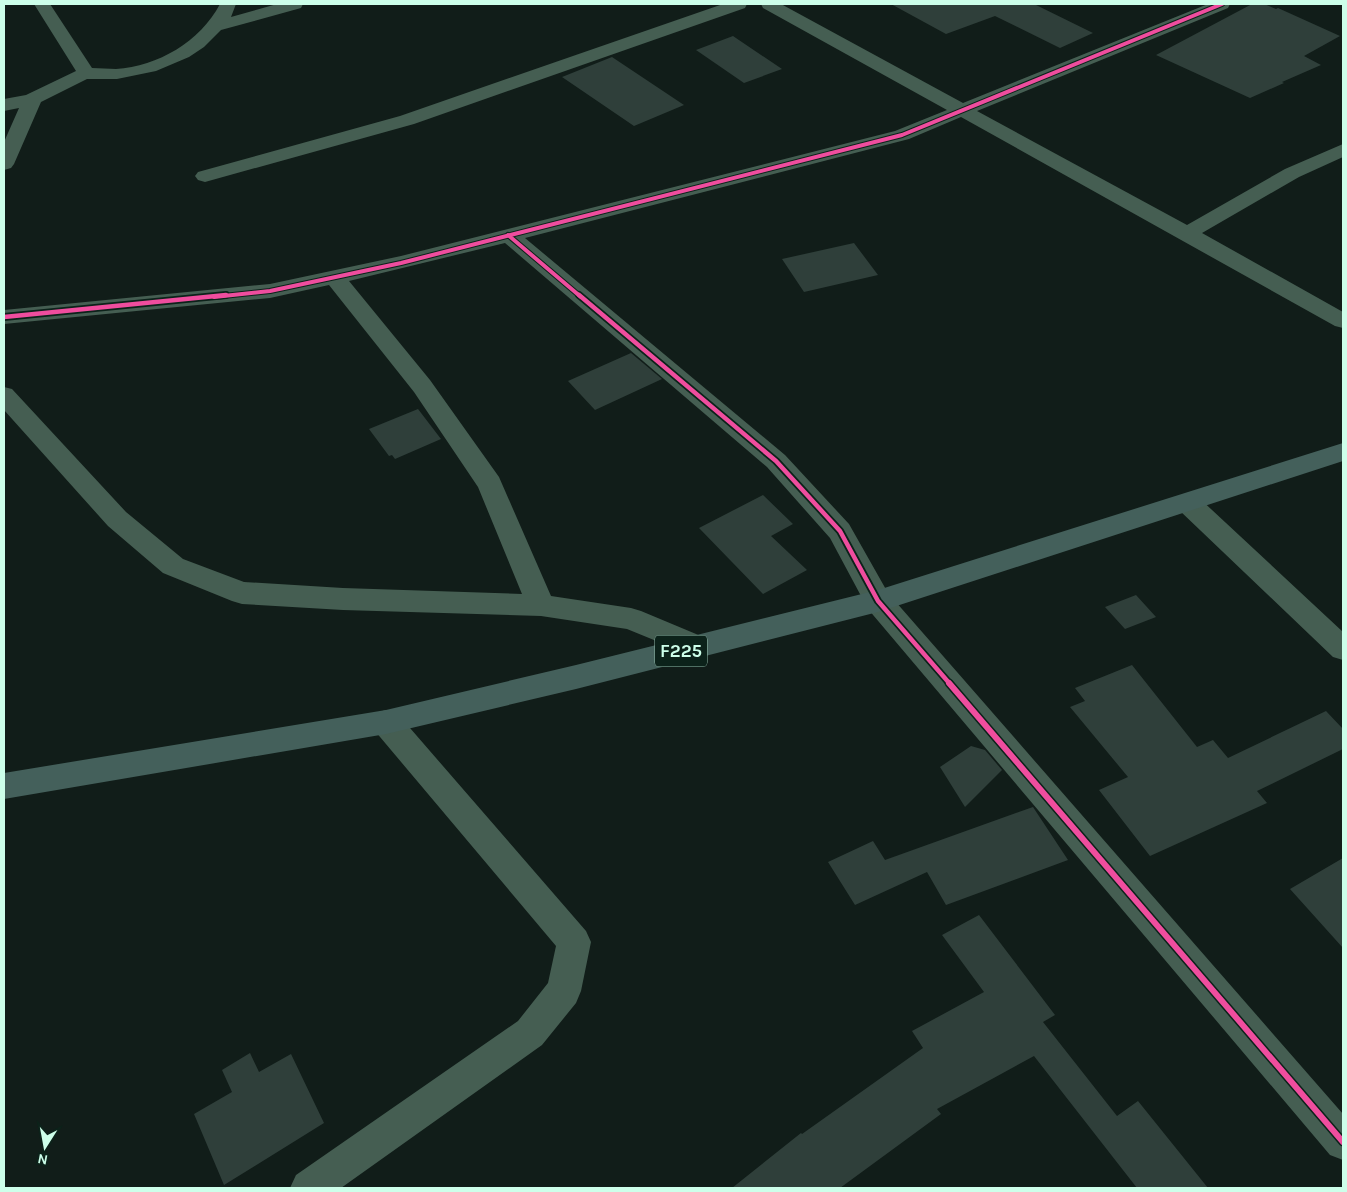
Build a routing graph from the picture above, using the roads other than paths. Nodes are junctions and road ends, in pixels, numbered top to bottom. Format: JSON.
{"nodes":[{"id":1,"x":42,"y":4,"type":"edge"},
{"id":2,"x":228,"y":4,"type":"edge"},
{"id":3,"x":295,"y":4,"type":"edge"},
{"id":4,"x":739,"y":4,"type":"edge"},
{"id":5,"x":769,"y":4,"type":"edge"},
{"id":6,"x":1222,"y":4,"type":"edge"},
{"id":7,"x":217,"y":26,"type":"junction"},
{"id":8,"x":87,"y":74,"type":"junction"},
{"id":9,"x":33,"y":98,"type":"junction"},
{"id":10,"x":4,"y":105,"type":"edge"},
{"id":11,"x":960,"y":110,"type":"junction"},
{"id":12,"x":1343,"y":150,"type":"edge"},
{"id":13,"x":4,"y":164,"type":"edge"},
{"id":14,"x":205,"y":176,"type":"dead end"},
{"id":15,"x":1188,"y":233,"type":"junction"},
{"id":16,"x":508,"y":235,"type":"junction"},
{"id":17,"x":334,"y":277,"type":"junction"},
{"id":18,"x":4,"y":317,"type":"edge"},
{"id":19,"x":1343,"y":321,"type":"edge"},
{"id":20,"x":4,"y":395,"type":"edge"},
{"id":21,"x":1343,"y":452,"type":"edge"},
{"id":22,"x":1188,"y":503,"type":"junction"},
{"id":23,"x":878,"y":601,"type":"junction"},
{"id":24,"x":541,"y":605,"type":"junction"},
{"id":25,"x":698,"y":647,"type":"junction"},
{"id":26,"x":1343,"y":649,"type":"edge"},
{"id":27,"x":386,"y":722,"type":"junction"},
{"id":28,"x":4,"y":786,"type":"edge"},
{"id":29,"x":1343,"y":1142,"type":"edge"},
{"id":30,"x":309,"y":1188,"type":"edge"}],
"edges":[{"from":1,"to":8,"type":"street"},
{"from":2,"to":7,"type":"street"},
{"from":3,"to":7,"type":"street"},
{"from":4,"to":14,"type":"street"},
{"from":5,"to":11,"type":"street"},
{"from":6,"to":11,"type":"street"},
{"from":7,"to":8,"type":"street"},
{"from":8,"to":9,"type":"street"},
{"from":9,"to":10,"type":"street"},
{"from":9,"to":13,"type":"street"},
{"from":11,"to":15,"type":"street"},
{"from":11,"to":16,"type":"street"},
{"from":12,"to":15,"type":"street"},
{"from":15,"to":19,"type":"street"},
{"from":16,"to":17,"type":"street"},
{"from":16,"to":23,"type":"street"},
{"from":17,"to":18,"type":"street"},
{"from":17,"to":24,"type":"street"},
{"from":20,"to":24,"type":"street"},
{"from":21,"to":22,"type":"main road","number":"F225"},
{"from":22,"to":23,"type":"main road","number":"F225"},
{"from":22,"to":26,"type":"street"},
{"from":23,"to":25,"type":"main road","number":"F225"},
{"from":23,"to":29,"type":"street"},
{"from":24,"to":25,"type":"street"},
{"from":25,"to":27,"type":"main road","number":"F225"},
{"from":27,"to":28,"type":"main road","number":"F225"},
{"from":27,"to":30,"type":"street"}]}
